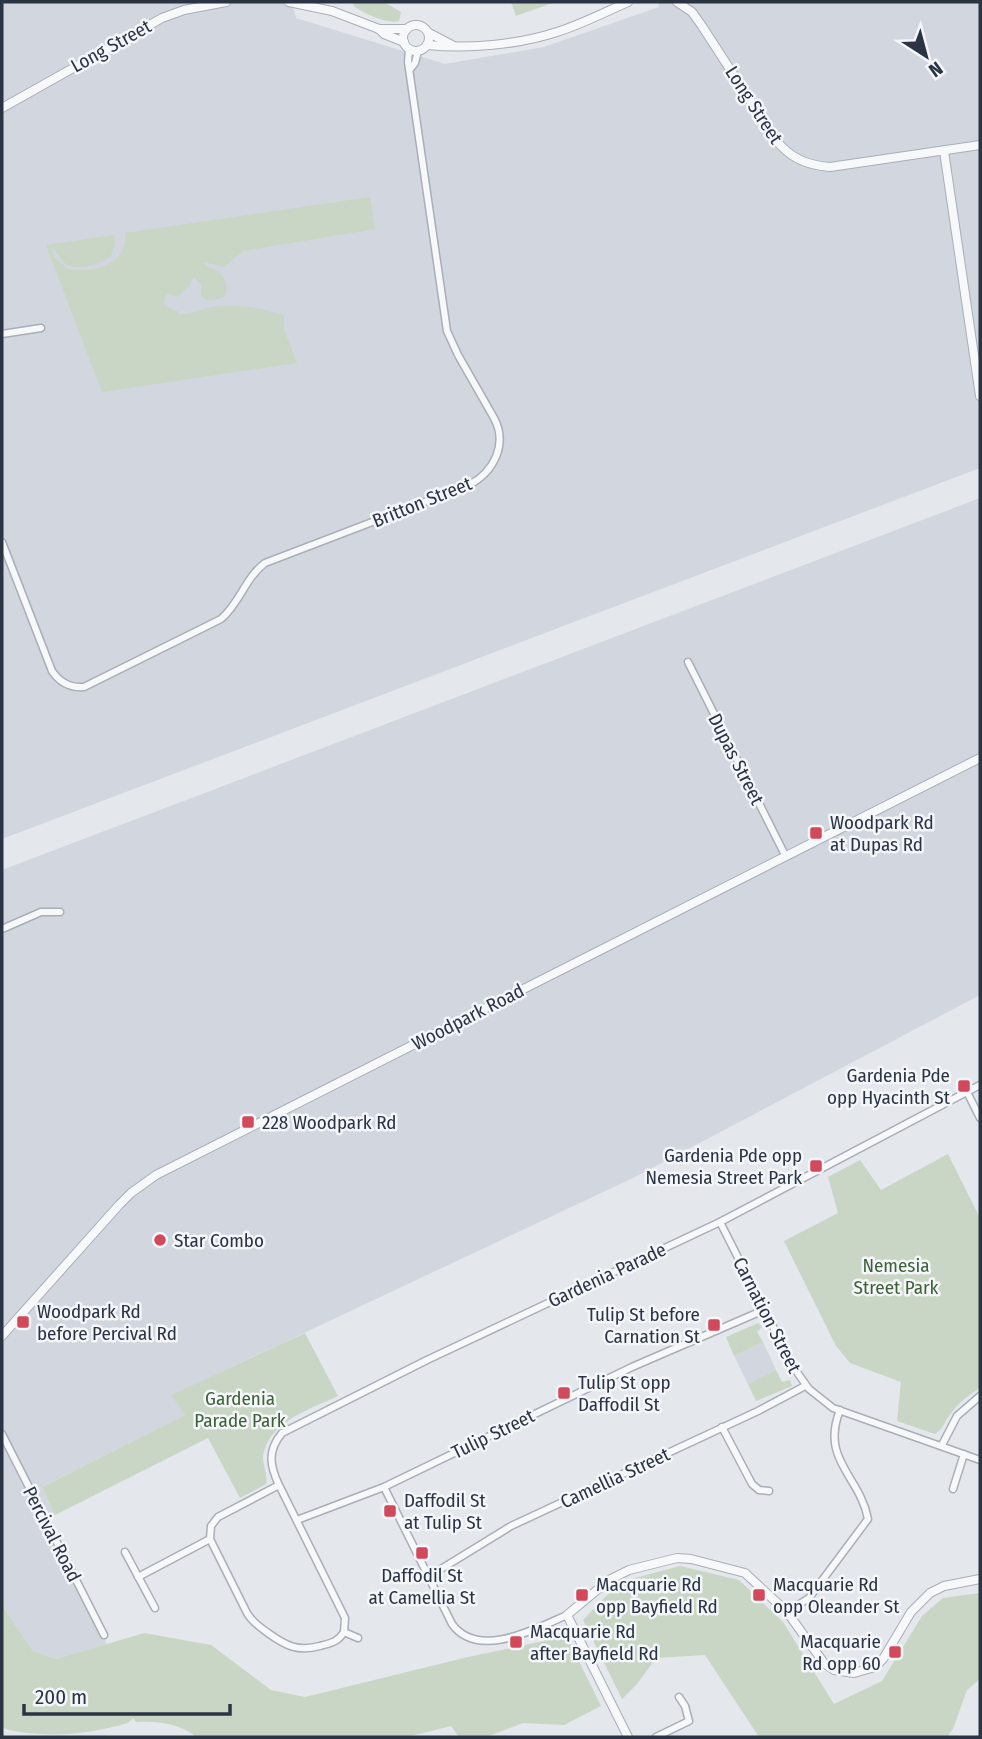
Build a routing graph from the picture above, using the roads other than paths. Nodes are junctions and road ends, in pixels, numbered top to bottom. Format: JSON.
{"nodes":[{"id":1,"x":226,"y":2,"type":"edge"},
{"id":2,"x":289,"y":2,"type":"edge"},
{"id":3,"x":628,"y":2,"type":"edge"},
{"id":4,"x":677,"y":2,"type":"edge"},
{"id":5,"x":379,"y":29,"type":"junction"},
{"id":6,"x":407,"y":29,"type":"junction"},
{"id":7,"x":429,"y":33,"type":"junction"},
{"id":8,"x":427,"y":45,"type":"junction"},
{"id":9,"x":452,"y":45,"type":"junction"},
{"id":10,"x":411,"y":47,"type":"junction"},
{"id":11,"x":2,"y":108,"type":"edge"},
{"id":12,"x":980,"y":145,"type":"edge"},
{"id":13,"x":944,"y":151,"type":"junction"},
{"id":14,"x":41,"y":328,"type":"dead end"},
{"id":15,"x":2,"y":334,"type":"edge"},
{"id":16,"x":980,"y":396,"type":"edge"},
{"id":17,"x":2,"y":542,"type":"edge"},
{"id":18,"x":688,"y":663,"type":"dead end"},
{"id":19,"x":980,"y":758,"type":"edge"},
{"id":20,"x":785,"y":855,"type":"junction"},
{"id":21,"x":60,"y":912,"type":"dead end"},
{"id":22,"x":2,"y":929,"type":"edge"},
{"id":23,"x":980,"y":1085,"type":"edge"},
{"id":24,"x":967,"y":1092,"type":"junction"},
{"id":25,"x":980,"y":1118,"type":"edge"},
{"id":26,"x":720,"y":1222,"type":"junction"},
{"id":27,"x":764,"y":1310,"type":"junction"},
{"id":28,"x":2,"y":1336,"type":"edge"},
{"id":29,"x":805,"y":1386,"type":"junction"},
{"id":30,"x":980,"y":1396,"type":"edge"},
{"id":31,"x":840,"y":1410,"type":"junction"},
{"id":32,"x":722,"y":1427,"type":"junction"},
{"id":33,"x":2,"y":1434,"type":"edge"},
{"id":34,"x":942,"y":1445,"type":"junction"},
{"id":35,"x":964,"y":1454,"type":"junction"},
{"id":36,"x":980,"y":1460,"type":"edge"},
{"id":37,"x":279,"y":1485,"type":"junction"},
{"id":38,"x":384,"y":1486,"type":"junction"},
{"id":39,"x":953,"y":1489,"type":"dead end"},
{"id":40,"x":769,"y":1491,"type":"dead end"},
{"id":41,"x":297,"y":1520,"type":"junction"},
{"id":42,"x":210,"y":1539,"type":"junction"},
{"id":43,"x":125,"y":1552,"type":"dead end"},
{"id":44,"x":138,"y":1577,"type":"junction"},
{"id":45,"x":428,"y":1577,"type":"junction"},
{"id":46,"x":980,"y":1579,"type":"edge"},
{"id":47,"x":155,"y":1608,"type":"dead end"},
{"id":48,"x":787,"y":1612,"type":"junction"},
{"id":49,"x":567,"y":1615,"type":"junction"},
{"id":50,"x":344,"y":1632,"type":"junction"},
{"id":51,"x":104,"y":1635,"type":"dead end"},
{"id":52,"x":358,"y":1638,"type":"dead end"},
{"id":53,"x":678,"y":1697,"type":"dead end"},
{"id":54,"x":628,"y":1737,"type":"edge"},
{"id":55,"x":656,"y":1737,"type":"edge"}],
"edges":[{"from":1,"to":11,"type":"street","name":"Long Street"},
{"from":2,"to":5,"type":"street"},
{"from":3,"to":9,"type":"street"},
{"from":4,"to":13,"type":"street","name":"Long Street"},
{"from":5,"to":6,"type":"street"},
{"from":5,"to":10,"type":"street"},
{"from":6,"to":7,"type":"street"},
{"from":6,"to":10,"type":"street"},
{"from":7,"to":8,"type":"street"},
{"from":7,"to":9,"type":"street"},
{"from":8,"to":9,"type":"street"},
{"from":8,"to":10,"type":"street"},
{"from":10,"to":17,"type":"street","name":"Britton Street"},
{"from":12,"to":13,"type":"street","name":"Long Street"},
{"from":13,"to":16,"type":"street"},
{"from":14,"to":15,"type":"street"},
{"from":18,"to":20,"type":"street","name":"Dupas Street"},
{"from":19,"to":20,"type":"street","name":"Woodpark Road"},
{"from":20,"to":28,"type":"street","name":"Woodpark Road"},
{"from":21,"to":22,"type":"street"},
{"from":23,"to":24,"type":"street","name":"Gardenia Parade"},
{"from":24,"to":25,"type":"street"},
{"from":24,"to":26,"type":"street","name":"Gardenia Parade"},
{"from":26,"to":27,"type":"street","name":"Carnation Street"},
{"from":26,"to":37,"type":"street","name":"Gardenia Parade"},
{"from":27,"to":29,"type":"street","name":"Carnation Street"},
{"from":27,"to":38,"type":"street","name":"Tulip Street"},
{"from":29,"to":31,"type":"street","name":"Carnation Street"},
{"from":29,"to":32,"type":"street","name":"Camellia Street"},
{"from":30,"to":34,"type":"street"},
{"from":31,"to":34,"type":"street","name":"Carnation Street"},
{"from":31,"to":48,"type":"street"},
{"from":32,"to":40,"type":"street"},
{"from":32,"to":45,"type":"street","name":"Camellia Street"},
{"from":33,"to":51,"type":"street","name":"Percival Road"},
{"from":34,"to":35,"type":"street","name":"Carnation Street"},
{"from":35,"to":36,"type":"street","name":"Carnation Street"},
{"from":35,"to":39,"type":"street"},
{"from":37,"to":41,"type":"street","name":"Gardenia Parade"},
{"from":37,"to":42,"type":"street"},
{"from":38,"to":41,"type":"street","name":"Tulip Street"},
{"from":38,"to":45,"type":"street"},
{"from":41,"to":50,"type":"street","name":"Gardenia Parade"},
{"from":42,"to":44,"type":"street"},
{"from":42,"to":50,"type":"street"},
{"from":43,"to":44,"type":"street"},
{"from":44,"to":47,"type":"street"},
{"from":45,"to":49,"type":"street"},
{"from":46,"to":48,"type":"street"},
{"from":48,"to":49,"type":"street"},
{"from":49,"to":54,"type":"street"},
{"from":50,"to":52,"type":"street"},
{"from":53,"to":55,"type":"street"}]}
